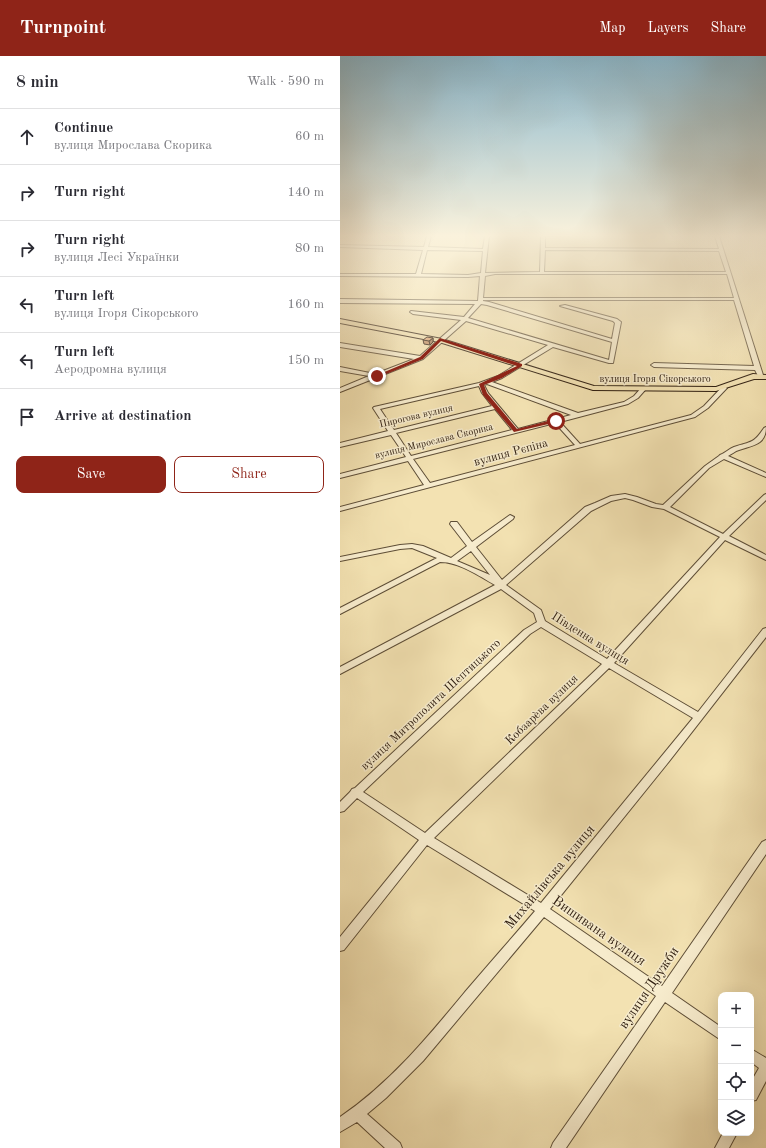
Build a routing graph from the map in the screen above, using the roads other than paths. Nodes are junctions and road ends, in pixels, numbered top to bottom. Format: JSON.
{"nodes":[{"id":1,"x":482,"y":287,"type":"edge"},
{"id":2,"x":733,"y":287,"type":"edge"},
{"id":3,"x":737,"y":299,"type":"junction"},
{"id":4,"x":480,"y":300,"type":"junction"},
{"id":5,"x":340,"y":301,"type":"edge"},
{"id":6,"x":563,"y":306,"type":"dead end"},
{"id":7,"x":413,"y":312,"type":"dead end"},
{"id":8,"x":465,"y":319,"type":"junction"},
{"id":9,"x":340,"y":322,"type":"edge"},
{"id":10,"x":440,"y":340,"type":"junction"},
{"id":11,"x":614,"y":341,"type":"junction"},
{"id":12,"x":340,"y":345,"type":"edge"},
{"id":13,"x":552,"y":345,"type":"junction"},
{"id":14,"x":421,"y":358,"type":"junction"},
{"id":15,"x":521,"y":365,"type":"junction"},
{"id":16,"x":654,"y":365,"type":"dead end"},
{"id":17,"x":340,"y":369,"type":"edge"},
{"id":18,"x":762,"y":373,"type":"edge"},
{"id":19,"x":377,"y":376,"type":"junction"},
{"id":20,"x":484,"y":383,"type":"junction"},
{"id":21,"x":644,"y":388,"type":"junction"},
{"id":22,"x":724,"y":388,"type":"junction"},
{"id":23,"x":340,"y":390,"type":"edge"},
{"id":24,"x":496,"y":407,"type":"junction"},
{"id":25,"x":577,"y":415,"type":"junction"},
{"id":26,"x":556,"y":421,"type":"junction"},
{"id":27,"x":766,"y":429,"type":"edge"},
{"id":28,"x":392,"y":431,"type":"junction"},
{"id":29,"x":516,"y":431,"type":"junction"},
{"id":30,"x":340,"y":445,"type":"edge"},
{"id":31,"x":579,"y":446,"type":"junction"},
{"id":32,"x":722,"y":456,"type":"junction"},
{"id":33,"x":410,"y":458,"type":"junction"},
{"id":34,"x":766,"y":475,"type":"edge"},
{"id":35,"x":340,"y":476,"type":"edge"},
{"id":36,"x":428,"y":486,"type":"junction"},
{"id":37,"x":766,"y":496,"type":"edge"},
{"id":38,"x":665,"y":507,"type":"junction"},
{"id":39,"x":340,"y":509,"type":"edge"},
{"id":40,"x":510,"y":517,"type":"dead end"},
{"id":41,"x":454,"y":524,"type":"dead end"},
{"id":42,"x":724,"y":537,"type":"junction"},
{"id":43,"x":472,"y":548,"type":"junction"},
{"id":44,"x":766,"y":558,"type":"edge"},
{"id":45,"x":340,"y":559,"type":"edge"},
{"id":46,"x":450,"y":560,"type":"junction"},
{"id":47,"x":501,"y":585,"type":"junction"},
{"id":48,"x":340,"y":611,"type":"edge"},
{"id":49,"x":541,"y":623,"type":"junction"},
{"id":50,"x":766,"y":631,"type":"edge"},
{"id":51,"x":608,"y":664,"type":"junction"},
{"id":52,"x":340,"y":671,"type":"edge"},
{"id":53,"x":699,"y":717,"type":"junction"},
{"id":54,"x":355,"y":792,"type":"junction"},
{"id":55,"x":340,"y":808,"type":"edge"},
{"id":56,"x":426,"y":839,"type":"junction"},
{"id":57,"x":766,"y":845,"type":"edge"},
{"id":58,"x":543,"y":910,"type":"junction"},
{"id":59,"x":340,"y":946,"type":"edge"},
{"id":60,"x":663,"y":994,"type":"junction"},
{"id":61,"x":718,"y":1032,"type":"edge"},
{"id":62,"x":754,"y":1058,"type":"edge"},
{"id":63,"x":765,"y":1071,"type":"edge"},
{"id":64,"x":754,"y":1090,"type":"edge"},
{"id":65,"x":358,"y":1114,"type":"junction"},
{"id":66,"x":340,"y":1125,"type":"edge"},
{"id":67,"x":728,"y":1136,"type":"edge"},
{"id":68,"x":395,"y":1148,"type":"edge"},
{"id":69,"x":558,"y":1148,"type":"edge"},
{"id":70,"x":722,"y":1148,"type":"edge"}],
"edges":[{"from":1,"to":4,"type":"street"},
{"from":2,"to":3,"type":"street"},
{"from":3,"to":4,"type":"street"},
{"from":3,"to":18,"type":"street"},
{"from":4,"to":5,"type":"street"},
{"from":4,"to":8,"type":"street"},
{"from":4,"to":11,"type":"street"},
{"from":6,"to":11,"type":"street"},
{"from":7,"to":8,"type":"street"},
{"from":8,"to":10,"type":"street"},
{"from":8,"to":13,"type":"street"},
{"from":9,"to":10,"type":"main road","name":"вулиця Ігоря Сікорського"},
{"from":10,"to":14,"type":"street"},
{"from":10,"to":15,"type":"main road","name":"вулиця Ігоря Сікорського"},
{"from":11,"to":13,"type":"street"},
{"from":12,"to":14,"type":"street"},
{"from":13,"to":15,"type":"street"},
{"from":14,"to":19,"type":"street"},
{"from":15,"to":20,"type":"street"},
{"from":15,"to":21,"type":"main road","name":"вулиця Ігоря Сікорського"},
{"from":16,"to":18,"type":"street"},
{"from":17,"to":19,"type":"street"},
{"from":18,"to":22,"type":"main road","name":"вулиця Ігоря Сікорського"},
{"from":19,"to":23,"type":"street"},
{"from":20,"to":24,"type":"street"},
{"from":20,"to":25,"type":"street"},
{"from":20,"to":28,"type":"street"},
{"from":21,"to":22,"type":"main road","name":"вулиця Ігоря Сікорського"},
{"from":21,"to":25,"type":"street","name":"вулиця Мирослава Скорика"},
{"from":22,"to":31,"type":"street","name":"вулиця Рєпіна"},
{"from":24,"to":28,"type":"street","name":"Пирогова вулиця"},
{"from":24,"to":29,"type":"street"},
{"from":25,"to":26,"type":"street","name":"вулиця Мирослава Скорика"},
{"from":26,"to":29,"type":"street","name":"вулиця Мирослава Скорика"},
{"from":26,"to":31,"type":"street"},
{"from":27,"to":32,"type":"street"},
{"from":28,"to":30,"type":"street","name":"Пирогова вулиця"},
{"from":28,"to":33,"type":"street"},
{"from":29,"to":33,"type":"street","name":"вулиця Мирослава Скорика"},
{"from":31,"to":36,"type":"street","name":"вулиця Рєпіна"},
{"from":32,"to":34,"type":"street"},
{"from":32,"to":38,"type":"street"},
{"from":33,"to":35,"type":"street","name":"вулиця Мирослава Скорика"},
{"from":33,"to":36,"type":"street"},
{"from":36,"to":39,"type":"street","name":"вулиця Рєпіна"},
{"from":37,"to":42,"type":"street","name":"Кобзарèва вулиця"},
{"from":38,"to":42,"type":"street"},
{"from":38,"to":47,"type":"street"},
{"from":40,"to":43,"type":"street"},
{"from":41,"to":43,"type":"street"},
{"from":42,"to":44,"type":"street"},
{"from":42,"to":51,"type":"street","name":"Кобзарèва вулиця"},
{"from":43,"to":46,"type":"street"},
{"from":43,"to":47,"type":"street"},
{"from":45,"to":46,"type":"street","name":"Південна вулиця"},
{"from":46,"to":47,"type":"street","name":"Південна вулиця"},
{"from":46,"to":48,"type":"street"},
{"from":47,"to":49,"type":"street","name":"Південна вулиця"},
{"from":47,"to":52,"type":"street"},
{"from":49,"to":51,"type":"street","name":"Південна вулиця"},
{"from":49,"to":54,"type":"street","name":"вулиця Митрополита Шептицького"},
{"from":50,"to":53,"type":"street","name":"Михайлівська вулиця"},
{"from":51,"to":53,"type":"street","name":"Південна вулиця"},
{"from":51,"to":56,"type":"street","name":"Кобзарèва вулиця"},
{"from":53,"to":58,"type":"street","name":"Михайлівська вулиця"},
{"from":54,"to":55,"type":"street","name":"вулиця Митрополита Шептицького"},
{"from":54,"to":56,"type":"street","name":"Вишивана вулиця"},
{"from":56,"to":58,"type":"street","name":"Вишивана вулиця"},
{"from":56,"to":59,"type":"street","name":"Кобзарèва вулиця"},
{"from":57,"to":60,"type":"street","name":"вулиця Дружби"},
{"from":58,"to":60,"type":"street","name":"Вишивана вулиця"},
{"from":58,"to":65,"type":"street","name":"Михайлівська вулиця"},
{"from":60,"to":61,"type":"street","name":"Вишивана вулиця"},
{"from":60,"to":69,"type":"street","name":"вулиця Дружби"},
{"from":62,"to":63,"type":"street"},
{"from":63,"to":64,"type":"street"},
{"from":65,"to":66,"type":"street","name":"Михайлівська вулиця"},
{"from":65,"to":68,"type":"street"},
{"from":67,"to":70,"type":"street"}]}
